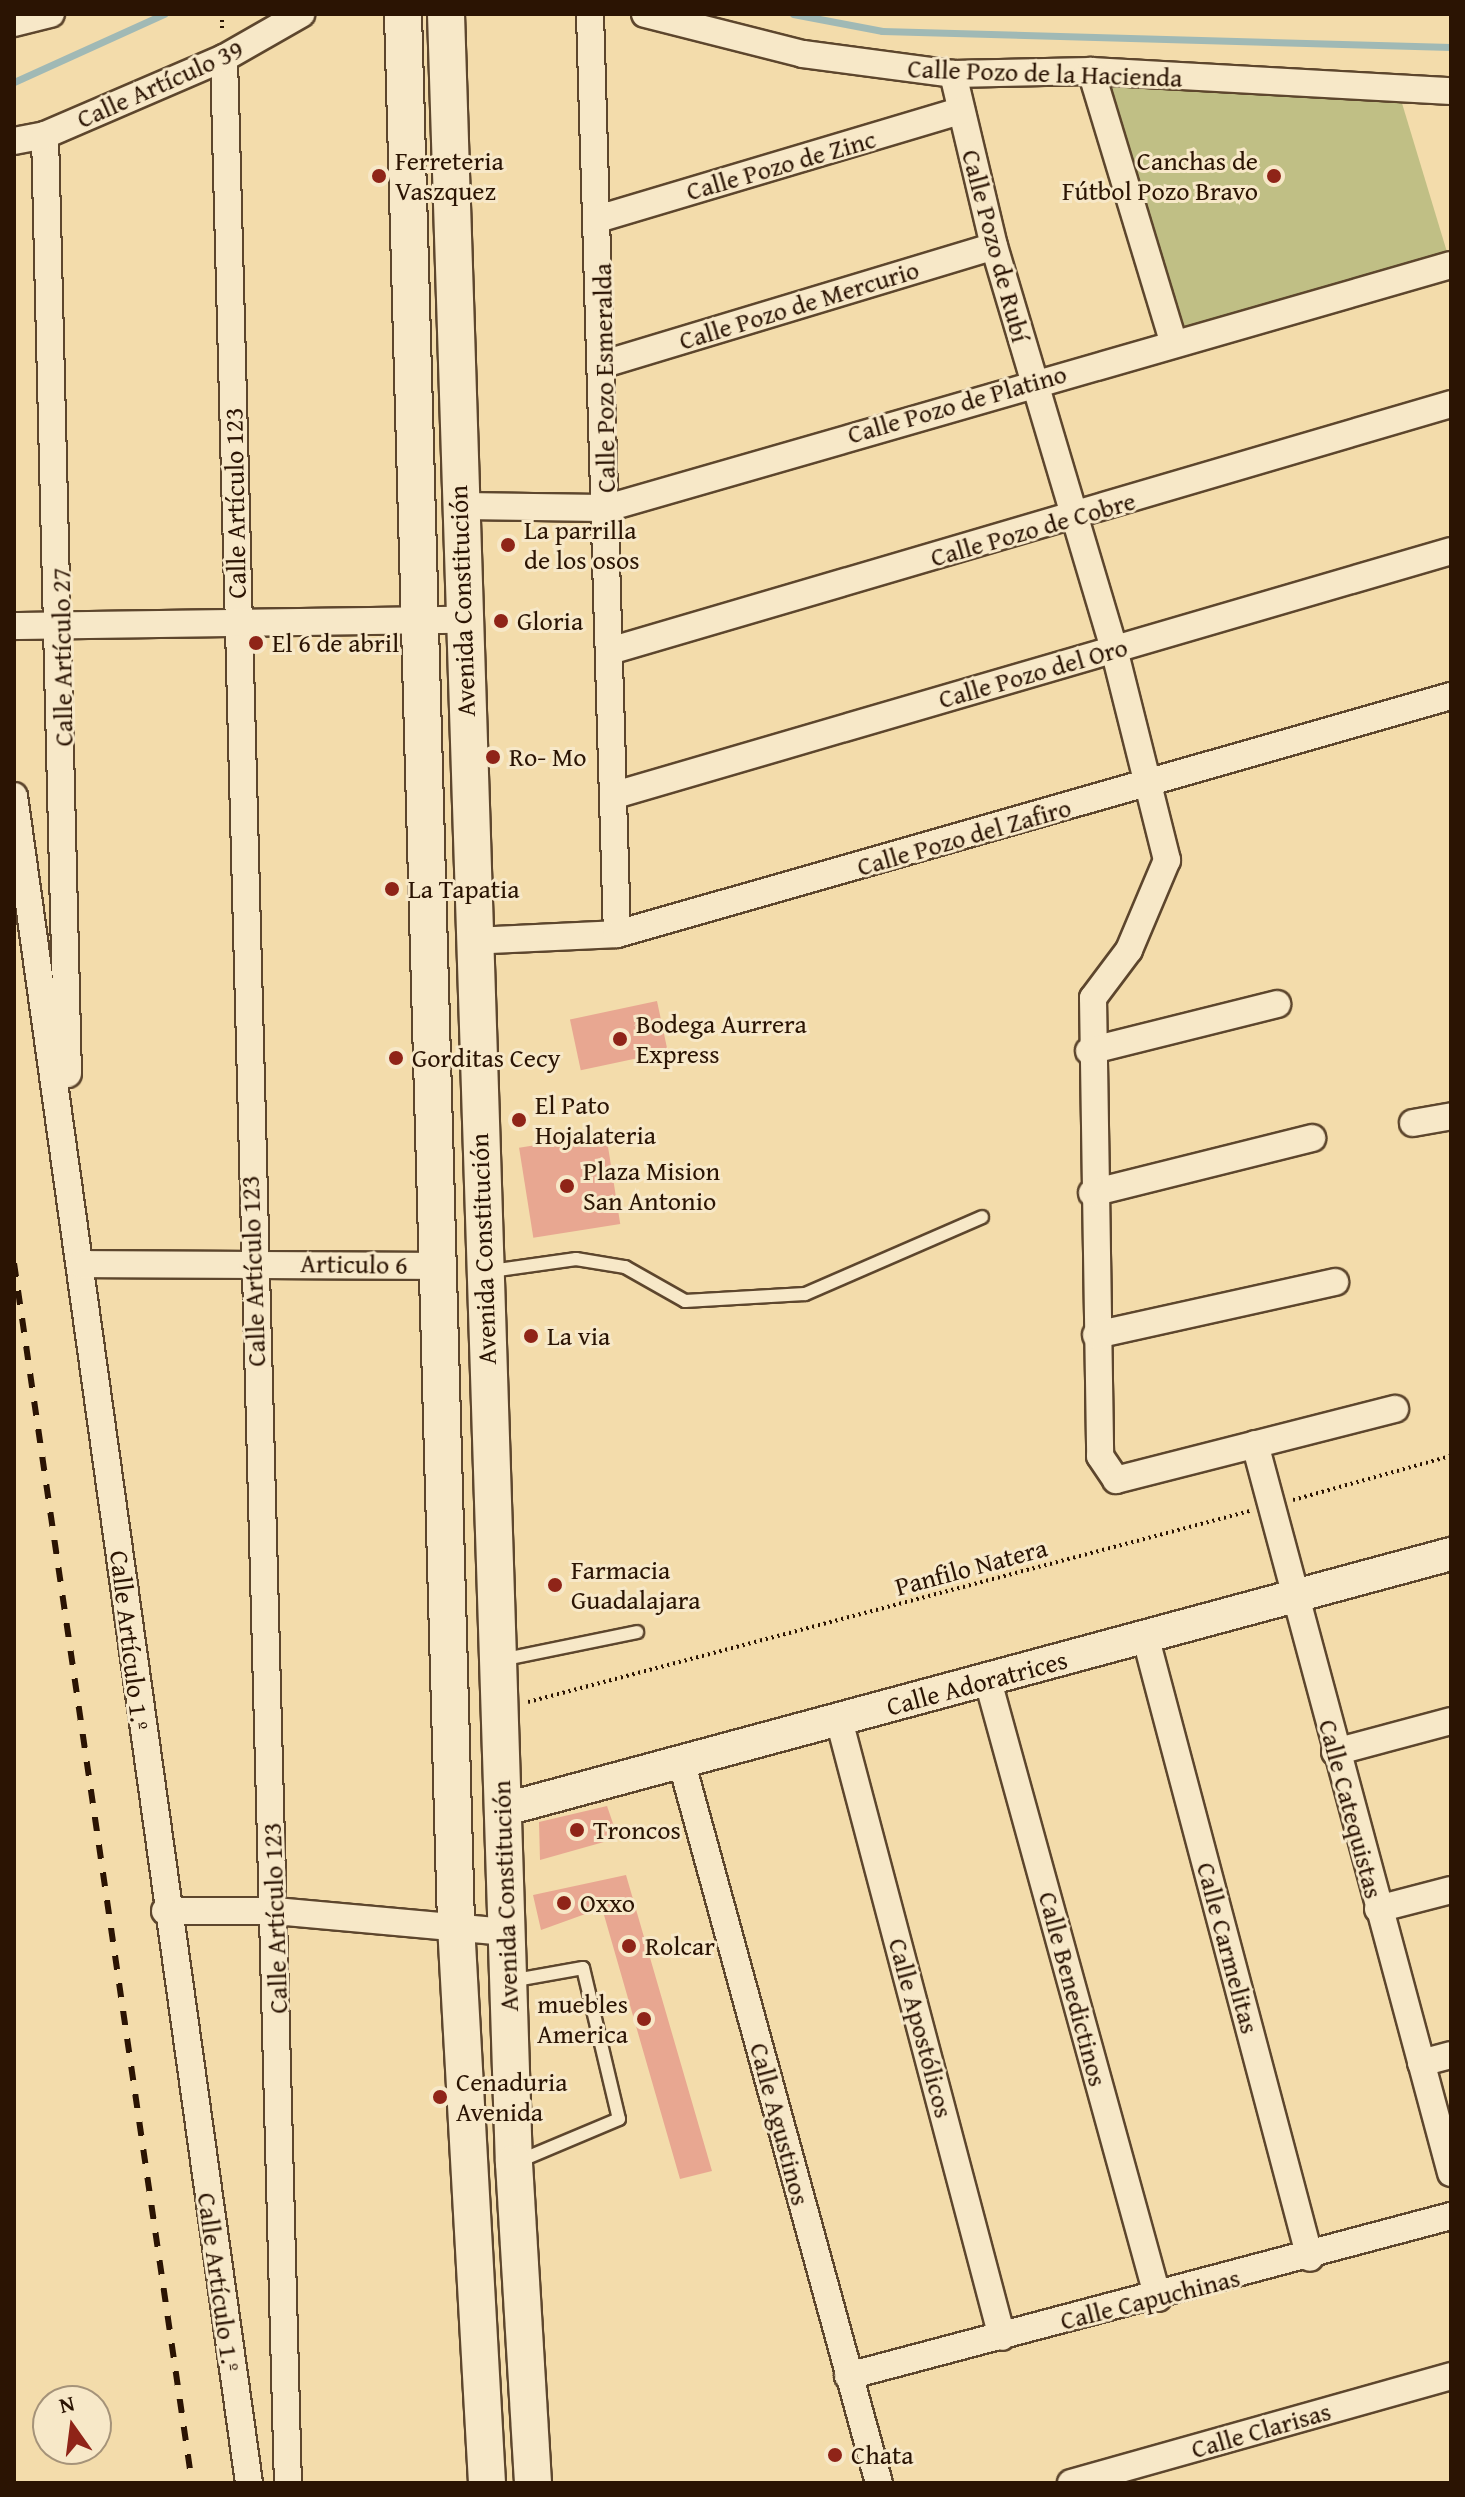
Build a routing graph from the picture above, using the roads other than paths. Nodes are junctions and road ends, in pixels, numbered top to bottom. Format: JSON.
{"nodes":[{"id":1,"x":301,"y":14,"type":"edge"},
{"id":2,"x":403,"y":14,"type":"edge"},
{"id":3,"x":446,"y":14,"type":"edge"},
{"id":4,"x":590,"y":14,"type":"edge"},
{"id":5,"x":645,"y":14,"type":"edge"},
{"id":6,"x":48,"y":15,"type":"edge"},
{"id":7,"x":14,"y":23,"type":"edge"},
{"id":8,"x":223,"y":48,"type":"junction"},
{"id":9,"x":1091,"y":71,"type":"junction"},
{"id":10,"x":953,"y":74,"type":"junction"},
{"id":11,"x":1451,"y":91,"type":"edge"},
{"id":12,"x":961,"y":111,"type":"junction"},
{"id":13,"x":45,"y":135,"type":"junction"},
{"id":14,"x":14,"y":141,"type":"edge"},
{"id":15,"x":601,"y":218,"type":"junction"},
{"id":16,"x":994,"y":246,"type":"junction"},
{"id":17,"x":1451,"y":265,"type":"edge"},
{"id":18,"x":1173,"y":341,"type":"junction"},
{"id":19,"x":604,"y":364,"type":"junction"},
{"id":20,"x":1033,"y":381,"type":"junction"},
{"id":21,"x":1451,"y":404,"type":"edge"},
{"id":22,"x":460,"y":506,"type":"junction"},
{"id":23,"x":607,"y":508,"type":"junction"},
{"id":24,"x":1075,"y":517,"type":"junction"},
{"id":25,"x":1451,"y":551,"type":"edge"},
{"id":26,"x":416,"y":618,"type":"junction"},
{"id":27,"x":463,"y":620,"type":"junction"},
{"id":28,"x":63,"y":623,"type":"junction"},
{"id":29,"x":238,"y":625,"type":"junction"},
{"id":30,"x":14,"y":626,"type":"edge"},
{"id":31,"x":1114,"y":649,"type":"junction"},
{"id":32,"x":613,"y":650,"type":"junction"},
{"id":33,"x":1451,"y":696,"type":"edge"},
{"id":34,"x":1151,"y":785,"type":"junction"},
{"id":35,"x":615,"y":795,"type":"junction"},
{"id":36,"x":14,"y":796,"type":"edge"},
{"id":37,"x":617,"y":934,"type":"junction"},
{"id":38,"x":471,"y":941,"type":"junction"},
{"id":39,"x":1277,"y":1004,"type":"dead end"},
{"id":40,"x":1089,"y":1051,"type":"junction"},
{"id":41,"x":1451,"y":1116,"type":"edge"},
{"id":42,"x":1413,"y":1123,"type":"dead end"},
{"id":43,"x":1312,"y":1138,"type":"dead end"},
{"id":44,"x":70,"y":1178,"type":"junction"},
{"id":45,"x":1092,"y":1193,"type":"junction"},
{"id":46,"x":982,"y":1217,"type":"dead end"},
{"id":47,"x":252,"y":1262,"type":"junction"},
{"id":48,"x":81,"y":1264,"type":"junction"},
{"id":49,"x":436,"y":1266,"type":"junction"},
{"id":50,"x":484,"y":1272,"type":"junction"},
{"id":51,"x":1335,"y":1282,"type":"dead end"},
{"id":52,"x":1096,"y":1335,"type":"junction"},
{"id":53,"x":1395,"y":1409,"type":"dead end"},
{"id":54,"x":1255,"y":1444,"type":"junction"},
{"id":55,"x":1451,"y":1554,"type":"edge"},
{"id":56,"x":1292,"y":1596,"type":"junction"},
{"id":57,"x":637,"y":1632,"type":"dead end"},
{"id":58,"x":1146,"y":1639,"type":"junction"},
{"id":59,"x":497,"y":1661,"type":"junction"},
{"id":60,"x":988,"y":1681,"type":"junction"},
{"id":61,"x":839,"y":1720,"type":"junction"},
{"id":62,"x":1451,"y":1721,"type":"edge"},
{"id":63,"x":1335,"y":1752,"type":"junction"},
{"id":64,"x":682,"y":1764,"type":"junction"},
{"id":65,"x":502,"y":1810,"type":"junction"},
{"id":66,"x":1451,"y":1890,"type":"edge"},
{"id":67,"x":1378,"y":1909,"type":"junction"},
{"id":68,"x":165,"y":1911,"type":"junction"},
{"id":69,"x":275,"y":1911,"type":"junction"},
{"id":70,"x":456,"y":1925,"type":"junction"},
{"id":71,"x":506,"y":1932,"type":"junction"},
{"id":72,"x":507,"y":1982,"type":"junction"},
{"id":73,"x":1451,"y":2055,"type":"edge"},
{"id":74,"x":1421,"y":2063,"type":"junction"},
{"id":75,"x":514,"y":2163,"type":"junction"},
{"id":76,"x":1451,"y":2173,"type":"edge"},
{"id":77,"x":1451,"y":2216,"type":"edge"},
{"id":78,"x":1310,"y":2258,"type":"junction"},
{"id":79,"x":1158,"y":2298,"type":"junction"},
{"id":80,"x":1002,"y":2337,"type":"junction"},
{"id":81,"x":848,"y":2376,"type":"junction"},
{"id":82,"x":1451,"y":2376,"type":"edge"},
{"id":83,"x":249,"y":2483,"type":"edge"},
{"id":84,"x":288,"y":2483,"type":"edge"},
{"id":85,"x":487,"y":2483,"type":"edge"},
{"id":86,"x":533,"y":2483,"type":"edge"},
{"id":87,"x":879,"y":2483,"type":"edge"},
{"id":88,"x":1071,"y":2483,"type":"edge"}],
"edges":[{"from":1,"to":8,"type":"street","name":"Calle Artículo 39"},
{"from":2,"to":26,"type":"main road","name":"Avenida Constitución"},
{"from":3,"to":22,"type":"main road","name":"Avenida Constitución"},
{"from":4,"to":15,"type":"street","name":"Calle Pozo Esmeralda"},
{"from":5,"to":10,"type":"street","name":"Calle Pozo de la Hacienda"},
{"from":6,"to":7,"type":"street"},
{"from":8,"to":13,"type":"street","name":"Calle Artículo 39"},
{"from":8,"to":29,"type":"street","name":"Calle Artículo 123"},
{"from":9,"to":10,"type":"street","name":"Calle Pozo de la Hacienda"},
{"from":9,"to":11,"type":"street","name":"Calle Pozo de la Hacienda"},
{"from":9,"to":18,"type":"street"},
{"from":10,"to":12,"type":"street","name":"Calle Pozo de Rubí"},
{"from":12,"to":15,"type":"street","name":"Calle Pozo de Zinc"},
{"from":12,"to":16,"type":"street","name":"Calle Pozo de Rubí"},
{"from":13,"to":14,"type":"street","name":"Calle Artículo 39"},
{"from":13,"to":28,"type":"street","name":"Calle Artículo 27"},
{"from":15,"to":19,"type":"street","name":"Calle Pozo Esmeralda"},
{"from":16,"to":19,"type":"street","name":"Calle Pozo de Mercurio"},
{"from":16,"to":20,"type":"street","name":"Calle Pozo de Rubí"},
{"from":17,"to":18,"type":"street","name":"Calle Pozo de Platino"},
{"from":18,"to":20,"type":"street","name":"Calle Pozo de Platino"},
{"from":19,"to":23,"type":"street","name":"Calle Pozo Esmeralda"},
{"from":20,"to":23,"type":"street","name":"Calle Pozo de Platino"},
{"from":20,"to":24,"type":"street","name":"Calle Pozo de Rubí"},
{"from":21,"to":24,"type":"street","name":"Calle Pozo de Cobre"},
{"from":22,"to":23,"type":"street","name":"Calle Pozo de Platino"},
{"from":22,"to":27,"type":"main road","name":"Avenida Constitución"},
{"from":23,"to":32,"type":"street","name":"Calle Pozo Esmeralda"},
{"from":24,"to":31,"type":"street","name":"Calle Pozo de Rubí"},
{"from":24,"to":32,"type":"street","name":"Calle Pozo de Cobre"},
{"from":25,"to":31,"type":"street","name":"Calle Pozo del Oro"},
{"from":26,"to":27,"type":"street"},
{"from":26,"to":29,"type":"street"},
{"from":26,"to":49,"type":"main road","name":"Avenida Constitución"},
{"from":27,"to":38,"type":"main road","name":"Avenida Constitución"},
{"from":28,"to":29,"type":"street"},
{"from":28,"to":30,"type":"street"},
{"from":28,"to":44,"type":"street","name":"Calle Artículo 27"},
{"from":29,"to":47,"type":"street","name":"Calle Artículo 123"},
{"from":31,"to":34,"type":"street","name":"Calle Pozo de Rubí"},
{"from":31,"to":35,"type":"street","name":"Calle Pozo del Oro"},
{"from":32,"to":35,"type":"street","name":"Calle Pozo Esmeralda"},
{"from":33,"to":34,"type":"street","name":"Calle Pozo del Zafiro"},
{"from":34,"to":37,"type":"street","name":"Calle Pozo del Zafiro"},
{"from":34,"to":40,"type":"street","name":"Calle Pozo de Rubí"},
{"from":35,"to":37,"type":"street","name":"Calle Pozo Esmeralda"},
{"from":36,"to":44,"type":"street","name":"Calle Artículo 1.º"},
{"from":37,"to":38,"type":"street","name":"Calle Pozo del Zafiro"},
{"from":38,"to":50,"type":"main road","name":"Avenida Constitución"},
{"from":39,"to":40,"type":"street"},
{"from":40,"to":45,"type":"street","name":"Calle Pozo de Rubí"},
{"from":41,"to":42,"type":"street"},
{"from":43,"to":45,"type":"street"},
{"from":44,"to":48,"type":"street","name":"Calle Artículo 1.º"},
{"from":45,"to":52,"type":"street","name":"Calle Pozo de Rubí"},
{"from":46,"to":50,"type":"lane"},
{"from":47,"to":48,"type":"street","name":"Articulo 6"},
{"from":47,"to":49,"type":"street","name":"Articulo 6"},
{"from":47,"to":69,"type":"street","name":"Calle Artículo 123"},
{"from":48,"to":68,"type":"street","name":"Calle Artículo 1.º"},
{"from":49,"to":70,"type":"main road","name":"Avenida Constitución"},
{"from":50,"to":59,"type":"main road","name":"Avenida Constitución"},
{"from":51,"to":52,"type":"street"},
{"from":52,"to":54,"type":"street","name":"Calle Pozo de Rubí"},
{"from":53,"to":54,"type":"street"},
{"from":54,"to":56,"type":"street","name":"Calle Catequistas"},
{"from":55,"to":56,"type":"street","name":"Calle Adoratrices"},
{"from":56,"to":58,"type":"street","name":"Calle Adoratrices"},
{"from":56,"to":63,"type":"street","name":"Calle Catequistas"},
{"from":57,"to":59,"type":"lane"},
{"from":58,"to":60,"type":"street","name":"Calle Adoratrices"},
{"from":58,"to":78,"type":"street","name":"Calle Carmelitas"},
{"from":59,"to":65,"type":"main road","name":"Avenida Constitución"},
{"from":60,"to":61,"type":"street","name":"Calle Adoratrices"},
{"from":60,"to":79,"type":"street","name":"Calle Benedictinos"},
{"from":61,"to":64,"type":"street","name":"Calle Adoratrices"},
{"from":61,"to":80,"type":"street","name":"Calle Apostólicos"},
{"from":62,"to":63,"type":"street"},
{"from":63,"to":67,"type":"street","name":"Calle Catequistas"},
{"from":64,"to":65,"type":"street","name":"Calle Adoratrices"},
{"from":64,"to":81,"type":"street","name":"Calle Agustinos"},
{"from":65,"to":71,"type":"main road","name":"Avenida Constitución"},
{"from":66,"to":67,"type":"street"},
{"from":67,"to":74,"type":"street","name":"Calle Catequistas"},
{"from":68,"to":69,"type":"street"},
{"from":68,"to":83,"type":"street","name":"Calle Artículo 1.º"},
{"from":69,"to":70,"type":"street"},
{"from":69,"to":84,"type":"street","name":"Calle Artículo 123"},
{"from":70,"to":71,"type":"street"},
{"from":70,"to":85,"type":"main road","name":"Avenida Constitución"},
{"from":71,"to":72,"type":"main road","name":"Avenida Constitución"},
{"from":72,"to":75,"type":"main road","name":"Avenida Constitución"},
{"from":72,"to":75,"type":"lane"},
{"from":73,"to":74,"type":"street"},
{"from":74,"to":76,"type":"street","name":"Calle Catequistas"},
{"from":75,"to":86,"type":"main road","name":"Avenida Constitución"},
{"from":77,"to":78,"type":"street","name":"Calle Capuchinas"},
{"from":78,"to":79,"type":"street","name":"Calle Capuchinas"},
{"from":79,"to":80,"type":"street","name":"Calle Capuchinas"},
{"from":80,"to":81,"type":"street","name":"Calle Capuchinas"},
{"from":81,"to":87,"type":"street","name":"Calle Agustinos"},
{"from":82,"to":88,"type":"street","name":"Calle Clarisas"}]}
